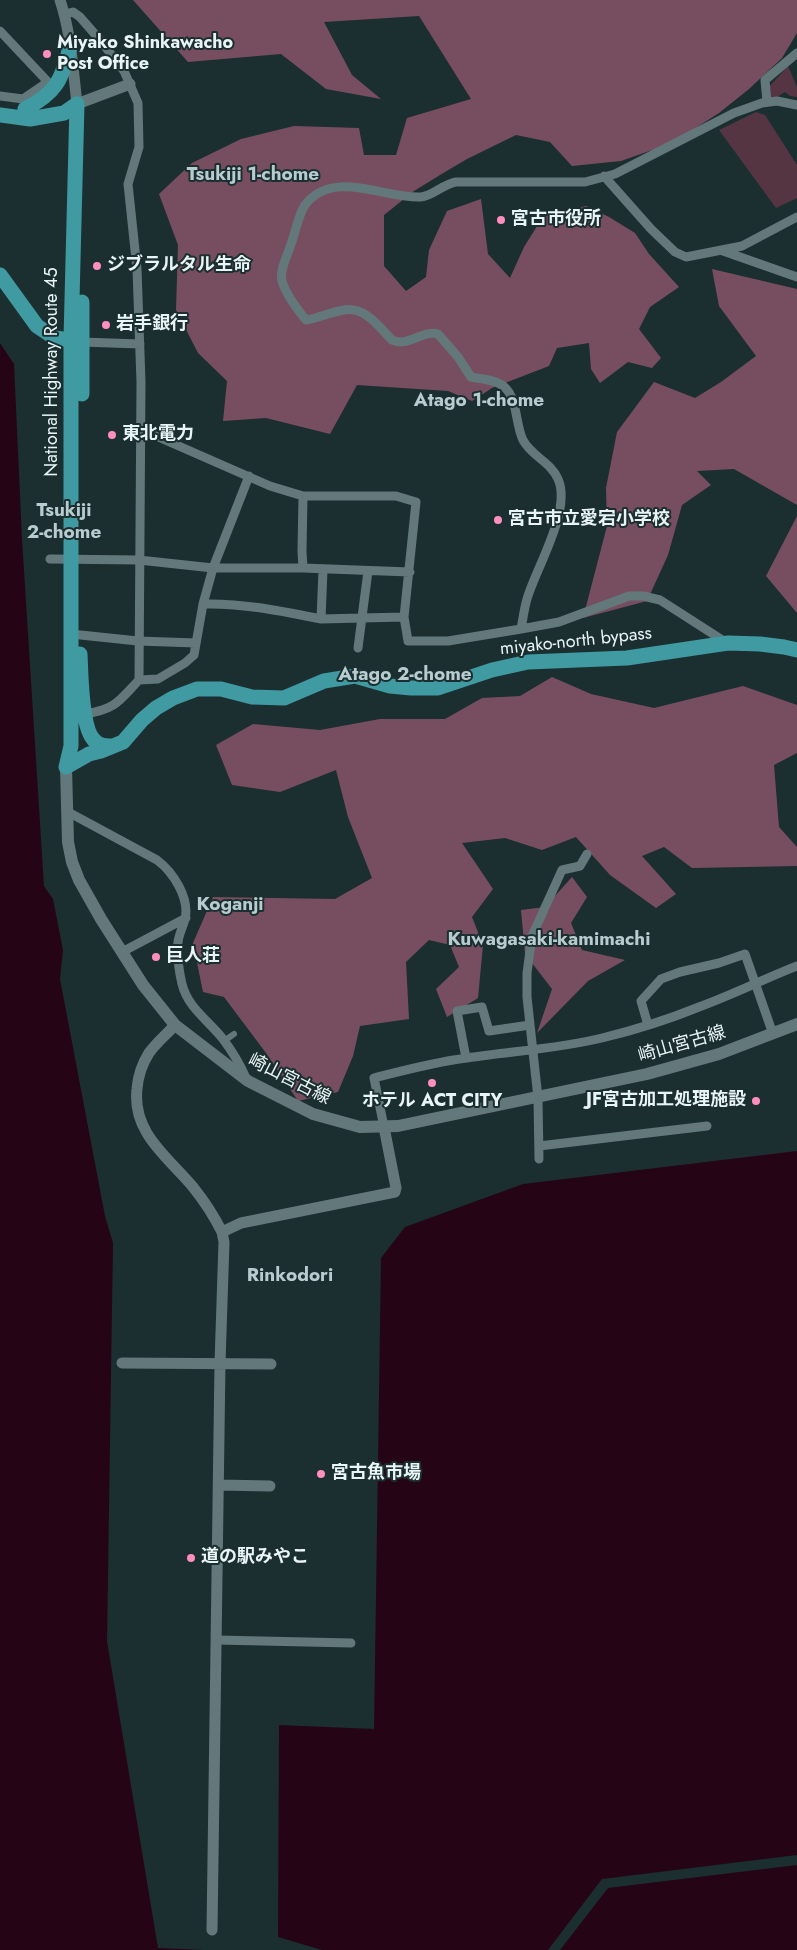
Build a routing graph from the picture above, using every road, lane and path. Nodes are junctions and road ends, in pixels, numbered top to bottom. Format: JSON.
{"nodes":[{"id":1,"x":60,"y":0,"type":"edge"},
{"id":2,"x":65,"y":14,"type":"junction"},
{"id":3,"x":0,"y":31,"type":"edge"},
{"id":4,"x":70,"y":47,"type":"junction"},
{"id":5,"x":797,"y":53,"type":"edge"},
{"id":6,"x":130,"y":84,"type":"junction"},
{"id":7,"x":0,"y":96,"type":"edge"},
{"id":8,"x":766,"y":102,"type":"junction"},
{"id":9,"x":77,"y":104,"type":"junction"},
{"id":10,"x":0,"y":105,"type":"edge"},
{"id":11,"x":796,"y":106,"type":"edge"},
{"id":12,"x":25,"y":109,"type":"junction"},
{"id":13,"x":0,"y":115,"type":"edge"},
{"id":14,"x":47,"y":115,"type":"junction"},
{"id":15,"x":76,"y":142,"type":"junction"},
{"id":16,"x":604,"y":176,"type":"junction"},
{"id":17,"x":797,"y":216,"type":"edge"},
{"id":18,"x":723,"y":251,"type":"junction"},
{"id":19,"x":0,"y":275,"type":"edge"},
{"id":20,"x":797,"y":277,"type":"edge"},
{"id":21,"x":76,"y":340,"type":"junction"},
{"id":22,"x":140,"y":344,"type":"junction"},
{"id":23,"x":140,"y":429,"type":"junction"},
{"id":24,"x":249,"y":476,"type":"junction"},
{"id":25,"x":303,"y":496,"type":"junction"},
{"id":26,"x":76,"y":558,"type":"junction"},
{"id":27,"x":50,"y":559,"type":"dead end"},
{"id":28,"x":139,"y":560,"type":"junction"},
{"id":29,"x":213,"y":568,"type":"junction"},
{"id":30,"x":303,"y":568,"type":"junction"},
{"id":31,"x":323,"y":570,"type":"junction"},
{"id":32,"x":368,"y":571,"type":"junction"},
{"id":33,"x":410,"y":572,"type":"junction"},
{"id":34,"x":203,"y":604,"type":"junction"},
{"id":35,"x":404,"y":617,"type":"junction"},
{"id":36,"x":321,"y":619,"type":"junction"},
{"id":37,"x":363,"y":619,"type":"junction"},
{"id":38,"x":520,"y":629,"type":"junction"},
{"id":39,"x":75,"y":634,"type":"junction"},
{"id":40,"x":138,"y":641,"type":"junction"},
{"id":41,"x":196,"y":643,"type":"junction"},
{"id":42,"x":728,"y":644,"type":"junction"},
{"id":43,"x":358,"y":648,"type":"dead end"},
{"id":44,"x":797,"y":650,"type":"edge"},
{"id":45,"x":81,"y":680,"type":"junction"},
{"id":46,"x":139,"y":680,"type":"junction"},
{"id":47,"x":85,"y":714,"type":"junction"},
{"id":48,"x":84,"y":743,"type":"junction"},
{"id":49,"x":66,"y":768,"type":"junction"},
{"id":50,"x":68,"y":812,"type":"junction"},
{"id":51,"x":587,"y":854,"type":"dead end"},
{"id":52,"x":186,"y":918,"type":"junction"},
{"id":53,"x":122,"y":952,"type":"junction"},
{"id":54,"x":797,"y":966,"type":"edge"},
{"id":55,"x":755,"y":982,"type":"junction"},
{"id":56,"x":797,"y":1024,"type":"edge"},
{"id":57,"x":175,"y":1025,"type":"junction"},
{"id":58,"x":530,"y":1025,"type":"junction"},
{"id":59,"x":648,"y":1025,"type":"junction"},
{"id":60,"x":234,"y":1034,"type":"dead end"},
{"id":61,"x":773,"y":1034,"type":"junction"},
{"id":62,"x":224,"y":1041,"type":"junction"},
{"id":63,"x":533,"y":1050,"type":"junction"},
{"id":64,"x":466,"y":1058,"type":"junction"},
{"id":65,"x":248,"y":1081,"type":"junction"},
{"id":66,"x":538,"y":1098,"type":"junction"},
{"id":67,"x":707,"y":1126,"type":"dead end"},
{"id":68,"x":384,"y":1127,"type":"junction"},
{"id":69,"x":539,"y":1146,"type":"junction"},
{"id":70,"x":539,"y":1160,"type":"dead end"},
{"id":71,"x":222,"y":1232,"type":"junction"},
{"id":72,"x":122,"y":1363,"type":"dead end"},
{"id":73,"x":220,"y":1364,"type":"junction"},
{"id":74,"x":271,"y":1364,"type":"dead end"},
{"id":75,"x":219,"y":1485,"type":"junction"},
{"id":76,"x":270,"y":1486,"type":"dead end"},
{"id":77,"x":217,"y":1640,"type":"junction"},
{"id":78,"x":351,"y":1643,"type":"dead end"},
{"id":79,"x":212,"y":1930,"type":"dead end"}],
"edges":[{"from":1,"to":2,"type":"street"},
{"from":2,"to":4,"type":"street"},
{"from":2,"to":6,"type":"street"},
{"from":3,"to":7,"type":"street"},
{"from":4,"to":9,"type":"street"},
{"from":4,"to":12,"type":"highway"},
{"from":5,"to":8,"type":"street"},
{"from":6,"to":9,"type":"street"},
{"from":6,"to":22,"type":"street"},
{"from":8,"to":11,"type":"street"},
{"from":8,"to":16,"type":"street"},
{"from":9,"to":12,"type":"highway"},
{"from":9,"to":14,"type":"highway"},
{"from":9,"to":15,"type":"highway","name":"National Highway Route 45"},
{"from":9,"to":21,"type":"highway","name":"National Highway Route 45"},
{"from":10,"to":12,"type":"highway"},
{"from":13,"to":14,"type":"highway"},
{"from":14,"to":15,"type":"highway"},
{"from":15,"to":21,"type":"highway","name":"National Highway Route 45"},
{"from":16,"to":18,"type":"street"},
{"from":16,"to":38,"type":"street"},
{"from":17,"to":18,"type":"street"},
{"from":18,"to":20,"type":"street"},
{"from":19,"to":21,"type":"highway"},
{"from":21,"to":22,"type":"street"},
{"from":21,"to":26,"type":"highway","name":"National Highway Route 45"},
{"from":22,"to":23,"type":"street"},
{"from":23,"to":24,"type":"street"},
{"from":23,"to":28,"type":"street"},
{"from":24,"to":25,"type":"street"},
{"from":24,"to":29,"type":"street"},
{"from":25,"to":30,"type":"street"},
{"from":25,"to":33,"type":"street"},
{"from":26,"to":27,"type":"street"},
{"from":26,"to":28,"type":"street"},
{"from":26,"to":39,"type":"highway","name":"National Highway Route 45"},
{"from":28,"to":29,"type":"street"},
{"from":28,"to":40,"type":"street"},
{"from":29,"to":30,"type":"street"},
{"from":29,"to":34,"type":"street"},
{"from":30,"to":31,"type":"street"},
{"from":31,"to":32,"type":"street"},
{"from":31,"to":36,"type":"street"},
{"from":32,"to":33,"type":"street"},
{"from":32,"to":37,"type":"street"},
{"from":33,"to":35,"type":"street"},
{"from":34,"to":36,"type":"street"},
{"from":34,"to":41,"type":"street"},
{"from":35,"to":37,"type":"street"},
{"from":35,"to":38,"type":"street"},
{"from":36,"to":37,"type":"street"},
{"from":37,"to":43,"type":"street"},
{"from":38,"to":42,"type":"street"},
{"from":39,"to":40,"type":"street"},
{"from":39,"to":45,"type":"highway","name":"National Highway Route 45"},
{"from":39,"to":48,"type":"highway","name":"National Highway Route 45"},
{"from":40,"to":41,"type":"street"},
{"from":40,"to":46,"type":"street"},
{"from":41,"to":46,"type":"street"},
{"from":42,"to":44,"type":"highway","name":"miyako-north bypass"},
{"from":42,"to":48,"type":"highway","name":"miyako-north bypass"},
{"from":45,"to":47,"type":"highway","name":"National Highway Route 45"},
{"from":45,"to":48,"type":"highway"},
{"from":46,"to":47,"type":"street"},
{"from":47,"to":48,"type":"highway","name":"National Highway Route 45"},
{"from":48,"to":49,"type":"highway"},
{"from":48,"to":49,"type":"highway"},
{"from":49,"to":50,"type":"main road","name":"崎山宮古線"},
{"from":50,"to":52,"type":"street"},
{"from":50,"to":53,"type":"main road","name":"崎山宮古線"},
{"from":51,"to":58,"type":"street"},
{"from":52,"to":53,"type":"street"},
{"from":52,"to":62,"type":"street"},
{"from":53,"to":57,"type":"main road","name":"崎山宮古線"},
{"from":54,"to":55,"type":"street"},
{"from":55,"to":59,"type":"street"},
{"from":55,"to":59,"type":"street"},
{"from":55,"to":61,"type":"street"},
{"from":56,"to":61,"type":"main road","name":"崎山宮古線"},
{"from":57,"to":65,"type":"main road","name":"崎山宮古線"},
{"from":57,"to":71,"type":"street"},
{"from":58,"to":63,"type":"street"},
{"from":58,"to":64,"type":"street"},
{"from":59,"to":63,"type":"street"},
{"from":60,"to":62,"type":"street"},
{"from":61,"to":66,"type":"main road","name":"崎山宮古線"},
{"from":62,"to":65,"type":"street"},
{"from":63,"to":64,"type":"street"},
{"from":63,"to":66,"type":"street"},
{"from":64,"to":68,"type":"street"},
{"from":65,"to":68,"type":"main road","name":"崎山宮古線"},
{"from":66,"to":68,"type":"main road","name":"崎山宮古線"},
{"from":66,"to":69,"type":"street"},
{"from":67,"to":69,"type":"street"},
{"from":68,"to":71,"type":"street"},
{"from":69,"to":70,"type":"street"},
{"from":71,"to":73,"type":"street"},
{"from":72,"to":73,"type":"street"},
{"from":73,"to":74,"type":"street"},
{"from":73,"to":75,"type":"street"},
{"from":75,"to":76,"type":"street"},
{"from":75,"to":77,"type":"street"},
{"from":77,"to":78,"type":"street"},
{"from":77,"to":79,"type":"street"}]}
